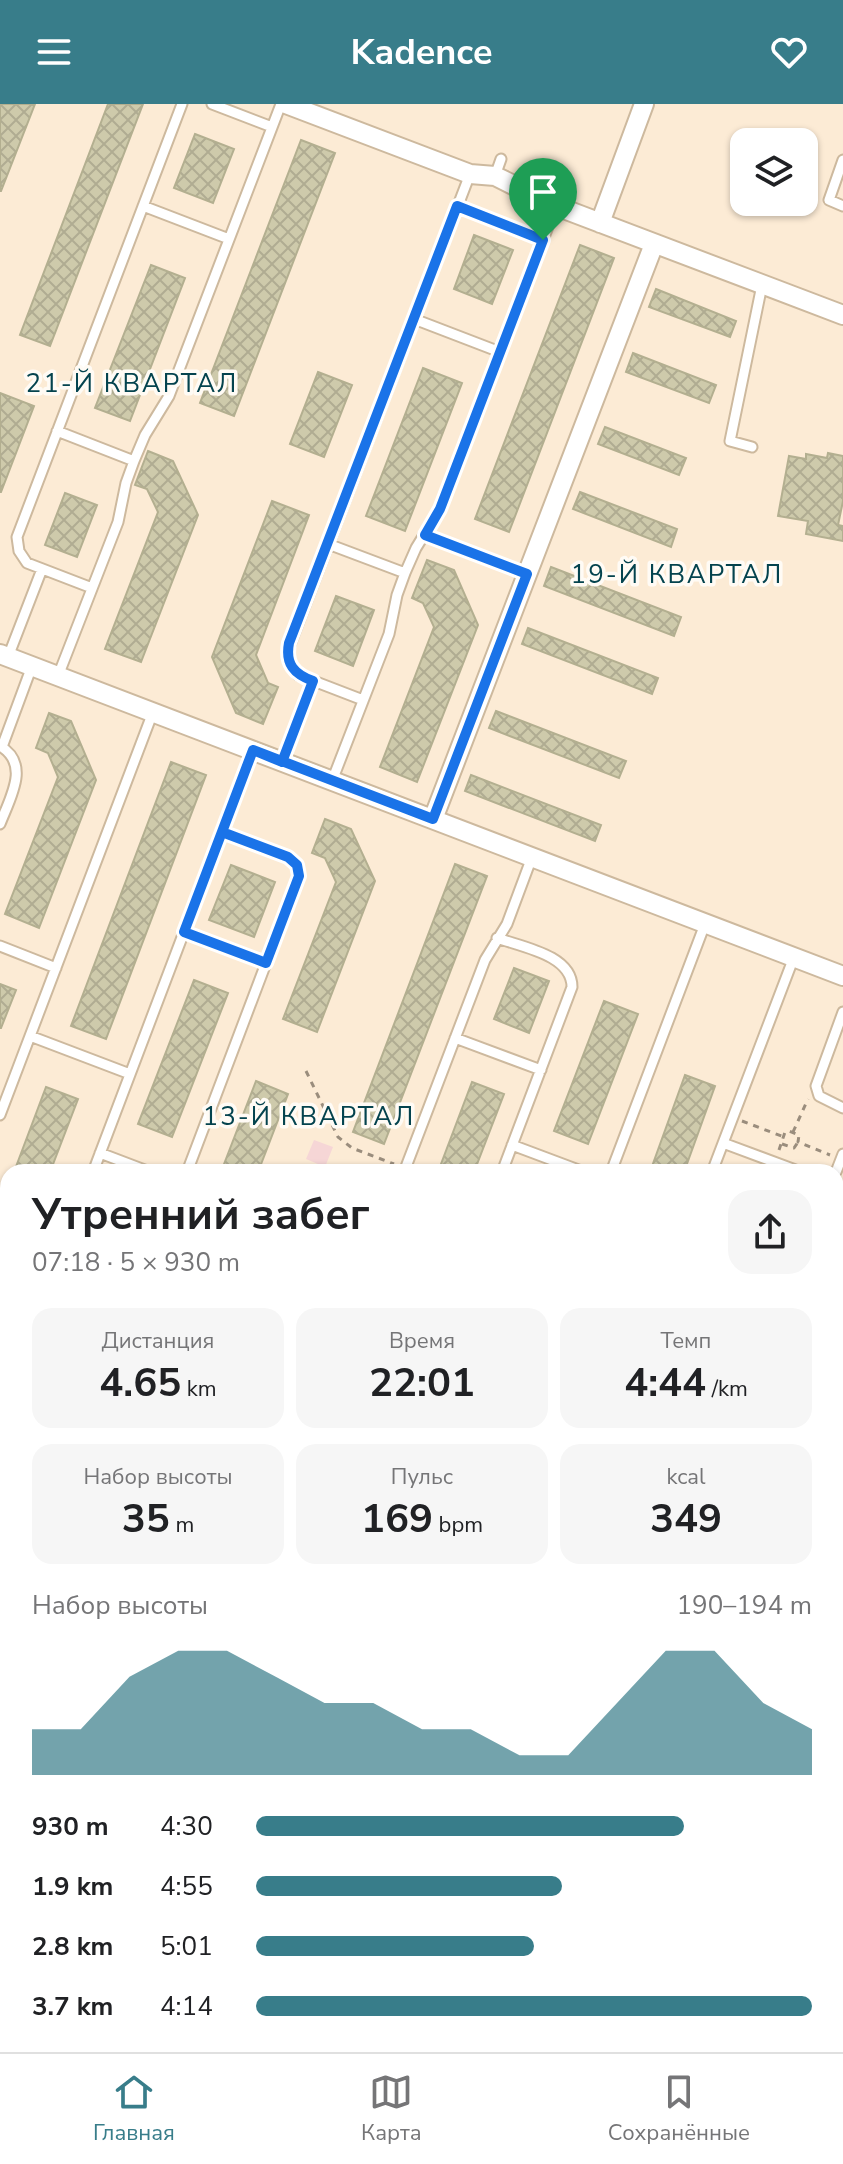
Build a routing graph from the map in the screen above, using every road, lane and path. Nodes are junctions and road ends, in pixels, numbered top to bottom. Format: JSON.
{"nodes":[{"id":1,"x":182,"y":104,"type":"edge"},
{"id":2,"x":212,"y":104,"type":"edge"},
{"id":3,"x":284,"y":104,"type":"edge"},
{"id":4,"x":644,"y":104,"type":"edge"},
{"id":5,"x":272,"y":127,"type":"junction"},
{"id":6,"x":843,"y":160,"type":"edge"},
{"id":7,"x":470,"y":174,"type":"junction"},
{"id":8,"x":143,"y":206,"type":"junction"},
{"id":9,"x":457,"y":206,"type":"junction"},
{"id":10,"x":556,"y":206,"type":"junction"},
{"id":11,"x":843,"y":206,"type":"edge"},
{"id":12,"x":600,"y":223,"type":"junction"},
{"id":13,"x":229,"y":239,"type":"junction"},
{"id":14,"x":543,"y":240,"type":"junction"},
{"id":15,"x":654,"y":244,"type":"junction"},
{"id":16,"x":762,"y":285,"type":"junction"},
{"id":17,"x":843,"y":315,"type":"edge"},
{"id":18,"x":414,"y":319,"type":"junction"},
{"id":19,"x":500,"y":352,"type":"junction"},
{"id":20,"x":57,"y":431,"type":"junction"},
{"id":21,"x":752,"y":447,"type":"dead end"},
{"id":22,"x":134,"y":461,"type":"junction"},
{"id":23,"x":425,"y":535,"type":"junction"},
{"id":24,"x":328,"y":544,"type":"junction"},
{"id":25,"x":42,"y":569,"type":"junction"},
{"id":26,"x":405,"y":573,"type":"junction"},
{"id":27,"x":527,"y":574,"type":"junction"},
{"id":28,"x":92,"y":588,"type":"junction"},
{"id":29,"x":4,"y":655,"type":"edge"},
{"id":30,"x":32,"y":666,"type":"junction"},
{"id":31,"x":58,"y":676,"type":"junction"},
{"id":32,"x":313,"y":681,"type":"junction"},
{"id":33,"x":363,"y":700,"type":"junction"},
{"id":34,"x":153,"y":712,"type":"junction"},
{"id":35,"x":1,"y":746,"type":"edge"},
{"id":36,"x":253,"y":750,"type":"junction"},
{"id":37,"x":282,"y":762,"type":"junction"},
{"id":38,"x":332,"y":781,"type":"junction"},
{"id":39,"x":433,"y":819,"type":"junction"},
{"id":40,"x":0,"y":824,"type":"edge"},
{"id":41,"x":222,"y":832,"type":"junction"},
{"id":42,"x":532,"y":857,"type":"junction"},
{"id":43,"x":705,"y":924,"type":"junction"},
{"id":44,"x":184,"y":932,"type":"junction"},
{"id":45,"x":497,"y":938,"type":"junction"},
{"id":46,"x":0,"y":946,"type":"edge"},
{"id":47,"x":794,"y":957,"type":"junction"},
{"id":48,"x":266,"y":963,"type":"junction"},
{"id":49,"x":56,"y":968,"type":"junction"},
{"id":50,"x":843,"y":976,"type":"edge"},
{"id":51,"x":843,"y":1012,"type":"edge"},
{"id":52,"x":30,"y":1036,"type":"junction"},
{"id":53,"x":455,"y":1038,"type":"junction"},
{"id":54,"x":541,"y":1070,"type":"junction"},
{"id":55,"x":306,"y":1071,"type":"dead end"},
{"id":56,"x":130,"y":1074,"type":"junction"},
{"id":57,"x":817,"y":1091,"type":"junction"},
{"id":58,"x":843,"y":1108,"type":"edge"},
{"id":59,"x":0,"y":1115,"type":"edge"},
{"id":60,"x":733,"y":1117,"type":"junction"},
{"id":61,"x":793,"y":1133,"type":"junction"},
{"id":62,"x":784,"y":1137,"type":"junction"},
{"id":63,"x":798,"y":1142,"type":"junction"},
{"id":64,"x":723,"y":1143,"type":"junction"},
{"id":65,"x":781,"y":1144,"type":"junction"},
{"id":66,"x":512,"y":1145,"type":"junction"},
{"id":67,"x":100,"y":1153,"type":"junction"},
{"id":68,"x":842,"y":1156,"type":"edge"},
{"id":69,"x":774,"y":1162,"type":"junction"},
{"id":70,"x":96,"y":1164,"type":"edge"},
{"id":71,"x":129,"y":1164,"type":"edge"},
{"id":72,"x":190,"y":1164,"type":"edge"},
{"id":73,"x":391,"y":1164,"type":"edge"},
{"id":74,"x":407,"y":1164,"type":"edge"},
{"id":75,"x":505,"y":1164,"type":"edge"},
{"id":76,"x":563,"y":1164,"type":"edge"},
{"id":77,"x":614,"y":1164,"type":"edge"},
{"id":78,"x":715,"y":1164,"type":"edge"},
{"id":79,"x":779,"y":1164,"type":"edge"}],
"edges":[{"from":1,"to":8,"type":"lane"},
{"from":2,"to":5,"type":"lane"},
{"from":3,"to":5,"type":"lane"},
{"from":3,"to":7,"type":"street"},
{"from":4,"to":12,"type":"street"},
{"from":5,"to":13,"type":"lane"},
{"from":6,"to":11,"type":"lane"},
{"from":7,"to":9,"type":"lane"},
{"from":7,"to":10,"type":"street"},
{"from":8,"to":13,"type":"lane"},
{"from":8,"to":20,"type":"lane"},
{"from":9,"to":14,"type":"lane"},
{"from":9,"to":18,"type":"lane"},
{"from":10,"to":12,"type":"street"},
{"from":10,"to":14,"type":"lane"},
{"from":12,"to":15,"type":"street"},
{"from":13,"to":22,"type":"lane"},
{"from":14,"to":19,"type":"lane"},
{"from":15,"to":16,"type":"street"},
{"from":15,"to":27,"type":"street"},
{"from":16,"to":17,"type":"street"},
{"from":16,"to":21,"type":"lane"},
{"from":18,"to":19,"type":"lane"},
{"from":18,"to":24,"type":"lane"},
{"from":19,"to":23,"type":"lane"},
{"from":20,"to":22,"type":"lane"},
{"from":20,"to":25,"type":"lane"},
{"from":22,"to":28,"type":"lane"},
{"from":23,"to":26,"type":"lane"},
{"from":23,"to":27,"type":"lane"},
{"from":24,"to":26,"type":"lane"},
{"from":24,"to":32,"type":"lane"},
{"from":25,"to":28,"type":"lane"},
{"from":25,"to":29,"type":"lane"},
{"from":26,"to":33,"type":"lane"},
{"from":27,"to":39,"type":"street"},
{"from":28,"to":31,"type":"lane"},
{"from":29,"to":30,"type":"street"},
{"from":30,"to":31,"type":"street"},
{"from":30,"to":35,"type":"lane"},
{"from":31,"to":34,"type":"street"},
{"from":32,"to":33,"type":"lane"},
{"from":32,"to":37,"type":"lane"},
{"from":33,"to":38,"type":"lane"},
{"from":34,"to":36,"type":"street"},
{"from":34,"to":49,"type":"lane"},
{"from":35,"to":40,"type":"lane"},
{"from":36,"to":37,"type":"street"},
{"from":36,"to":41,"type":"lane"},
{"from":37,"to":38,"type":"street"},
{"from":38,"to":39,"type":"street"},
{"from":39,"to":42,"type":"street"},
{"from":41,"to":44,"type":"lane"},
{"from":41,"to":48,"type":"lane"},
{"from":42,"to":43,"type":"street"},
{"from":42,"to":45,"type":"lane"},
{"from":43,"to":47,"type":"street"},
{"from":43,"to":77,"type":"lane"},
{"from":44,"to":48,"type":"lane"},
{"from":44,"to":56,"type":"lane"},
{"from":45,"to":53,"type":"lane"},
{"from":45,"to":54,"type":"lane"},
{"from":46,"to":49,"type":"lane"},
{"from":47,"to":50,"type":"street"},
{"from":47,"to":60,"type":"lane"},
{"from":48,"to":72,"type":"lane"},
{"from":49,"to":52,"type":"lane"},
{"from":51,"to":57,"type":"lane"},
{"from":52,"to":56,"type":"lane"},
{"from":52,"to":59,"type":"lane"},
{"from":53,"to":54,"type":"lane"},
{"from":53,"to":74,"type":"lane"},
{"from":54,"to":66,"type":"lane"},
{"from":55,"to":73,"type":"path"},
{"from":56,"to":67,"type":"lane"},
{"from":57,"to":58,"type":"lane"},
{"from":57,"to":61,"type":"path"},
{"from":60,"to":62,"type":"path"},
{"from":60,"to":64,"type":"lane"},
{"from":61,"to":62,"type":"path"},
{"from":61,"to":63,"type":"path"},
{"from":62,"to":65,"type":"path"},
{"from":63,"to":65,"type":"path"},
{"from":63,"to":68,"type":"path"},
{"from":64,"to":69,"type":"lane"},
{"from":64,"to":78,"type":"lane"},
{"from":65,"to":69,"type":"path"},
{"from":66,"to":75,"type":"lane"},
{"from":66,"to":76,"type":"lane"},
{"from":67,"to":70,"type":"lane"},
{"from":67,"to":71,"type":"lane"},
{"from":69,"to":79,"type":"lane"}]}
